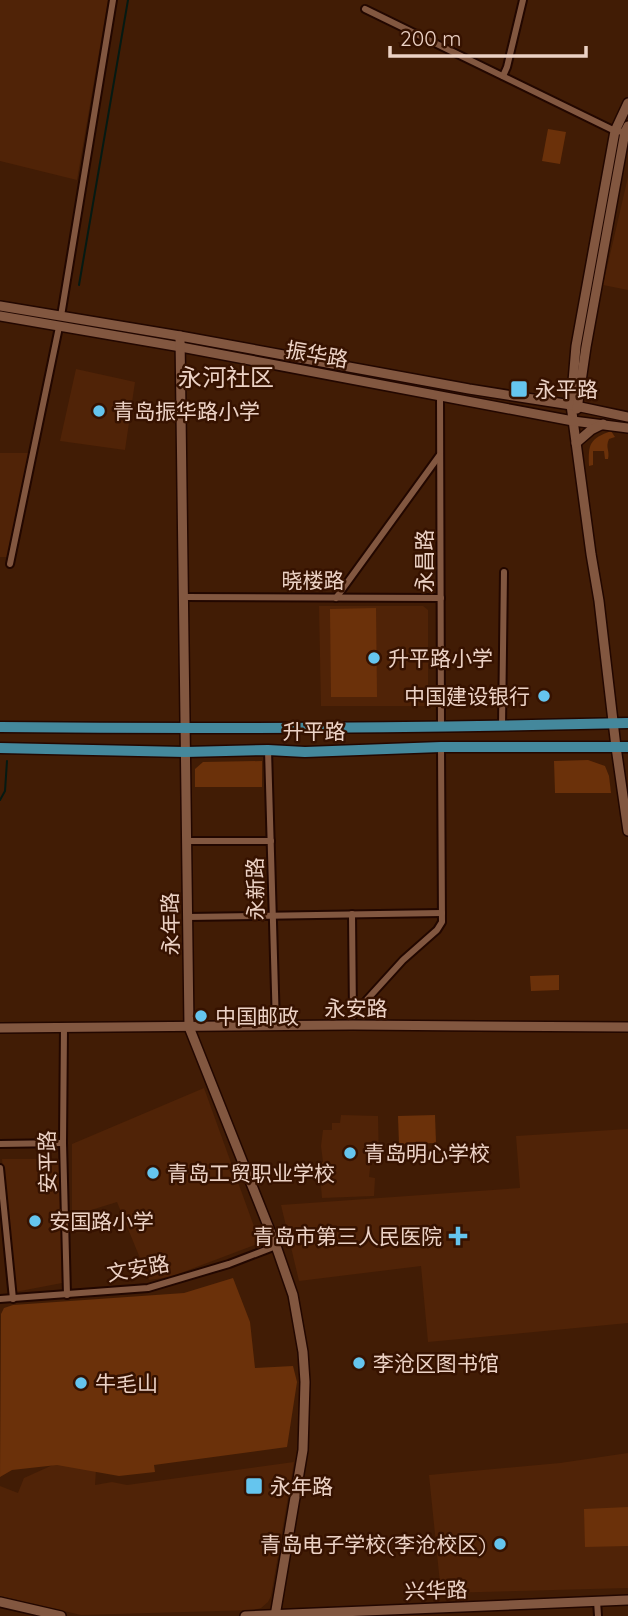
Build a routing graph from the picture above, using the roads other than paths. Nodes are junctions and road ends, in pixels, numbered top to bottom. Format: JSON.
{"nodes":[{"id":1,"x":113,"y":0,"type":"edge"},
{"id":2,"x":523,"y":0,"type":"edge"},
{"id":3,"x":365,"y":9,"type":"dead end"},
{"id":4,"x":503,"y":76,"type":"junction"},
{"id":5,"x":628,"y":103,"type":"edge"},
{"id":6,"x":623,"y":130,"type":"edge"},
{"id":7,"x":0,"y":306,"type":"edge"},
{"id":8,"x":0,"y":316,"type":"edge"},
{"id":9,"x":61,"y":316,"type":"junction"},
{"id":10,"x":59,"y":327,"type":"junction"},
{"id":11,"x":180,"y":335,"type":"junction"},
{"id":12,"x":181,"y":347,"type":"junction"},
{"id":13,"x":440,"y":395,"type":"junction"},
{"id":14,"x":575,"y":406,"type":"junction"},
{"id":15,"x":628,"y":417,"type":"edge"},
{"id":16,"x":573,"y":421,"type":"junction"},
{"id":17,"x":603,"y":424,"type":"junction"},
{"id":18,"x":628,"y":428,"type":"edge"},
{"id":19,"x":576,"y":443,"type":"junction"},
{"id":20,"x":441,"y":454,"type":"junction"},
{"id":21,"x":10,"y":564,"type":"dead end"},
{"id":22,"x":504,"y":572,"type":"dead end"},
{"id":23,"x":184,"y":597,"type":"junction"},
{"id":24,"x":336,"y":598,"type":"junction"},
{"id":25,"x":441,"y":598,"type":"junction"},
{"id":26,"x":614,"y":723,"type":"junction"},
{"id":27,"x":628,"y":723,"type":"edge"},
{"id":28,"x":502,"y":726,"type":"junction"},
{"id":29,"x":0,"y":727,"type":"edge"},
{"id":30,"x":442,"y":727,"type":"junction"},
{"id":31,"x":186,"y":729,"type":"junction"},
{"id":32,"x":441,"y":747,"type":"junction"},
{"id":33,"x":616,"y":747,"type":"junction"},
{"id":34,"x":628,"y":747,"type":"edge"},
{"id":35,"x":0,"y":748,"type":"edge"},
{"id":36,"x":268,"y":750,"type":"junction"},
{"id":37,"x":185,"y":751,"type":"junction"},
{"id":38,"x":628,"y":831,"type":"edge"},
{"id":39,"x":186,"y":841,"type":"junction"},
{"id":40,"x":271,"y":841,"type":"junction"},
{"id":41,"x":442,"y":913,"type":"junction"},
{"id":42,"x":352,"y":914,"type":"junction"},
{"id":43,"x":273,"y":916,"type":"junction"},
{"id":44,"x":187,"y":917,"type":"junction"},
{"id":45,"x":353,"y":1015,"type":"junction"},
{"id":46,"x":353,"y":1025,"type":"junction"},
{"id":47,"x":276,"y":1026,"type":"junction"},
{"id":48,"x":189,"y":1027,"type":"junction"},
{"id":49,"x":628,"y":1027,"type":"edge"},
{"id":50,"x":0,"y":1028,"type":"edge"},
{"id":51,"x":64,"y":1028,"type":"junction"},
{"id":52,"x":63,"y":1143,"type":"junction"},
{"id":53,"x":0,"y":1144,"type":"edge"},
{"id":54,"x":0,"y":1168,"type":"edge"},
{"id":55,"x":3,"y":1226,"type":"edge"},
{"id":56,"x":276,"y":1246,"type":"junction"},
{"id":57,"x":67,"y":1295,"type":"junction"},
{"id":58,"x":13,"y":1299,"type":"junction"},
{"id":59,"x":0,"y":1300,"type":"edge"},
{"id":60,"x":628,"y":1600,"type":"edge"},
{"id":61,"x":597,"y":1601,"type":"junction"},
{"id":62,"x":0,"y":1602,"type":"edge"},
{"id":63,"x":275,"y":1615,"type":"edge"},
{"id":64,"x":61,"y":1616,"type":"edge"},
{"id":65,"x":245,"y":1616,"type":"edge"},
{"id":66,"x":598,"y":1616,"type":"edge"}],
"edges":[{"from":1,"to":9,"type":"street"},
{"from":2,"to":4,"type":"street"},
{"from":3,"to":4,"type":"street"},
{"from":4,"to":6,"type":"street"},
{"from":5,"to":6,"type":"street"},
{"from":6,"to":14,"type":"street"},
{"from":7,"to":9,"type":"street","name":"振华路"},
{"from":8,"to":10,"type":"street","name":"振华路"},
{"from":9,"to":11,"type":"street","name":"振华路"},
{"from":10,"to":12,"type":"street","name":"振华路"},
{"from":10,"to":21,"type":"street"},
{"from":11,"to":12,"type":"street","name":"永年路"},
{"from":11,"to":14,"type":"street","name":"振华路"},
{"from":12,"to":13,"type":"street","name":"振华路"},
{"from":12,"to":23,"type":"street","name":"永年路"},
{"from":13,"to":16,"type":"street","name":"振华路"},
{"from":13,"to":20,"type":"street","name":"永昌路"},
{"from":14,"to":15,"type":"street","name":"振华路"},
{"from":14,"to":16,"type":"street"},
{"from":16,"to":17,"type":"street","name":"振华路"},
{"from":16,"to":19,"type":"street"},
{"from":17,"to":18,"type":"street","name":"振华路"},
{"from":17,"to":19,"type":"street"},
{"from":19,"to":26,"type":"street"},
{"from":20,"to":24,"type":"street"},
{"from":20,"to":25,"type":"street","name":"永昌路"},
{"from":22,"to":28,"type":"street"},
{"from":23,"to":24,"type":"street","name":"晓楼路"},
{"from":23,"to":31,"type":"street","name":"永年路"},
{"from":24,"to":25,"type":"street","name":"晓楼路"},
{"from":25,"to":30,"type":"street","name":"永昌路"},
{"from":26,"to":27,"type":"main road","name":"升平路"},
{"from":26,"to":28,"type":"main road","name":"升平路"},
{"from":26,"to":33,"type":"street"},
{"from":28,"to":30,"type":"main road","name":"升平路"},
{"from":29,"to":31,"type":"main road","name":"升平路"},
{"from":30,"to":31,"type":"main road","name":"升平路"},
{"from":31,"to":37,"type":"street","name":"永年路"},
{"from":32,"to":33,"type":"main road","name":"升平路"},
{"from":32,"to":36,"type":"main road","name":"升平路"},
{"from":32,"to":41,"type":"street"},
{"from":33,"to":34,"type":"main road","name":"升平路"},
{"from":33,"to":38,"type":"street"},
{"from":35,"to":37,"type":"main road","name":"升平路"},
{"from":36,"to":37,"type":"main road","name":"升平路"},
{"from":36,"to":40,"type":"street","name":"永新路"},
{"from":37,"to":39,"type":"street","name":"永年路"},
{"from":39,"to":40,"type":"street"},
{"from":39,"to":44,"type":"street","name":"永年路"},
{"from":40,"to":43,"type":"street","name":"永新路"},
{"from":41,"to":42,"type":"street"},
{"from":41,"to":45,"type":"street"},
{"from":42,"to":43,"type":"street"},
{"from":42,"to":45,"type":"street"},
{"from":43,"to":44,"type":"street"},
{"from":43,"to":47,"type":"street","name":"永新路"},
{"from":44,"to":48,"type":"street","name":"永年路"},
{"from":45,"to":46,"type":"street"},
{"from":46,"to":47,"type":"street","name":"永安路"},
{"from":46,"to":49,"type":"street","name":"永安路"},
{"from":47,"to":48,"type":"street","name":"永安路"},
{"from":48,"to":51,"type":"street","name":"永安路"},
{"from":48,"to":56,"type":"street","name":"永年路"},
{"from":50,"to":51,"type":"street","name":"永安路"},
{"from":51,"to":52,"type":"street","name":"安平路"},
{"from":52,"to":53,"type":"street"},
{"from":52,"to":57,"type":"street","name":"安平路"},
{"from":54,"to":55,"type":"street"},
{"from":55,"to":58,"type":"street"},
{"from":56,"to":57,"type":"street","name":"文安路"},
{"from":56,"to":63,"type":"street","name":"永年路"},
{"from":57,"to":58,"type":"street","name":"文安路"},
{"from":58,"to":59,"type":"street","name":"文安路"},
{"from":60,"to":61,"type":"street","name":"兴华路"},
{"from":61,"to":63,"type":"street","name":"兴华路"},
{"from":61,"to":66,"type":"street"},
{"from":62,"to":64,"type":"street"},
{"from":63,"to":65,"type":"street","name":"兴华路"}]}
